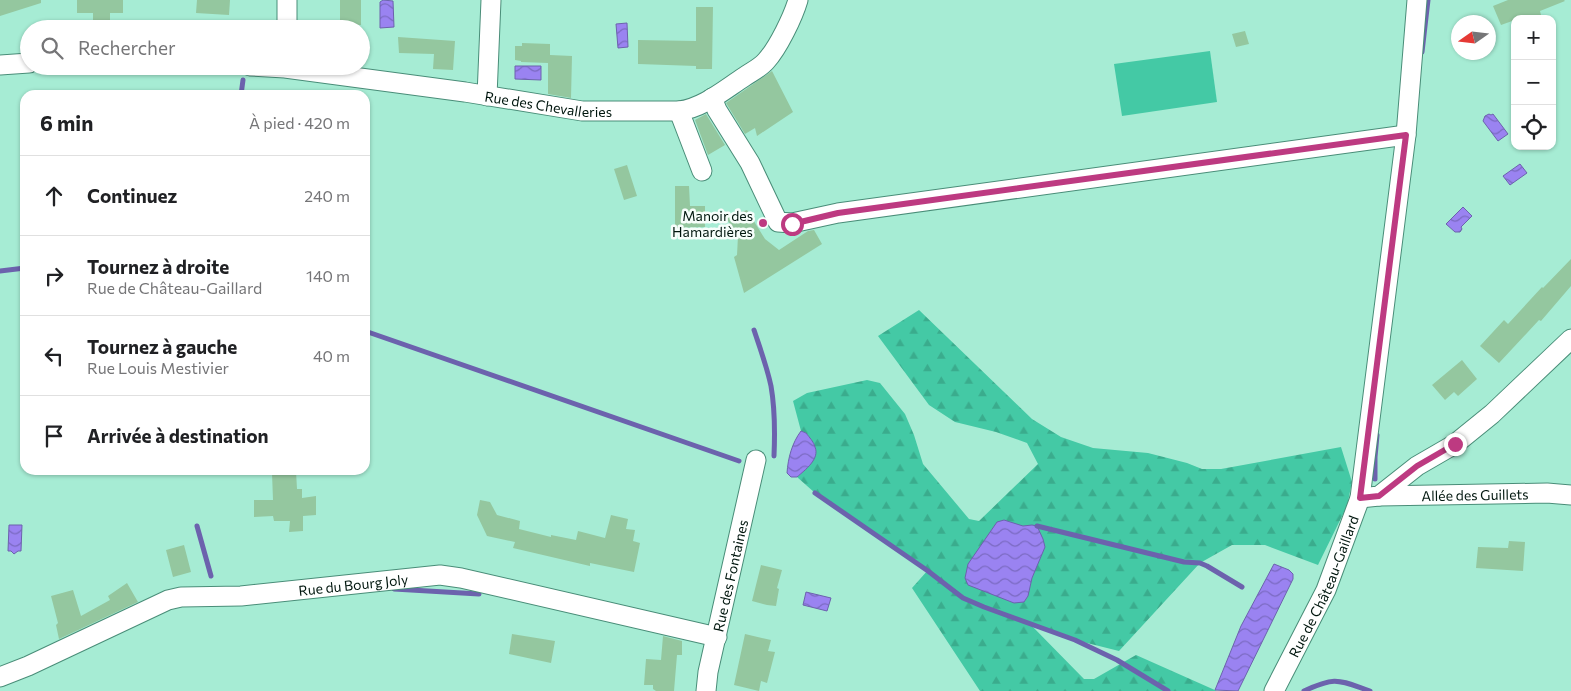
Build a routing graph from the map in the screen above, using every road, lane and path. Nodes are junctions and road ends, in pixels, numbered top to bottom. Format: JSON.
{"nodes":[{"id":1,"x":287,"y":0,"type":"edge"},
{"id":2,"x":491,"y":0,"type":"edge"},
{"id":3,"x":798,"y":0,"type":"edge"},
{"id":4,"x":1417,"y":0,"type":"edge"},
{"id":5,"x":288,"y":20,"type":"edge"},
{"id":6,"x":0,"y":64,"type":"edge"},
{"id":7,"x":20,"y":64,"type":"edge"},
{"id":8,"x":341,"y":75,"type":"edge"},
{"id":9,"x":487,"y":96,"type":"junction"},
{"id":10,"x":712,"y":98,"type":"junction"},
{"id":11,"x":679,"y":111,"type":"junction"},
{"id":12,"x":1406,"y":135,"type":"junction"},
{"id":13,"x":702,"y":171,"type":"dead end"},
{"id":14,"x":1571,"y":339,"type":"edge"},
{"id":15,"x":756,"y":460,"type":"dead end"},
{"id":16,"x":1571,"y":495,"type":"edge"},
{"id":17,"x":1379,"y":496,"type":"junction"},
{"id":18,"x":1360,"y":498,"type":"junction"},
{"id":19,"x":717,"y":637,"type":"junction"},
{"id":20,"x":0,"y":677,"type":"edge"},
{"id":21,"x":706,"y":691,"type":"edge"},
{"id":22,"x":1274,"y":691,"type":"edge"}],
"edges":[{"from":1,"to":5,"type":"street"},
{"from":2,"to":9,"type":"street"},
{"from":3,"to":10,"type":"street","name":"Rue des Chevalleries"},
{"from":4,"to":12,"type":"street","name":"Rue de Château-Gaillard"},
{"from":6,"to":7,"type":"street"},
{"from":8,"to":9,"type":"street","name":"Rue des Chevalleries"},
{"from":9,"to":11,"type":"street","name":"Rue des Chevalleries"},
{"from":10,"to":11,"type":"street","name":"Rue des Chevalleries"},
{"from":10,"to":12,"type":"street"},
{"from":11,"to":13,"type":"street"},
{"from":12,"to":18,"type":"street","name":"Rue de Château-Gaillard"},
{"from":14,"to":17,"type":"street"},
{"from":15,"to":19,"type":"street","name":"Rue des Fontaines"},
{"from":16,"to":17,"type":"street","name":"Allée des Guillets"},
{"from":17,"to":18,"type":"street","name":"Allée des Guillets"},
{"from":18,"to":22,"type":"street","name":"Rue de Château-Gaillard"},
{"from":19,"to":20,"type":"street","name":"Rue du Bourg Joly"},
{"from":19,"to":21,"type":"street","name":"Rue des Fontaines"}]}
